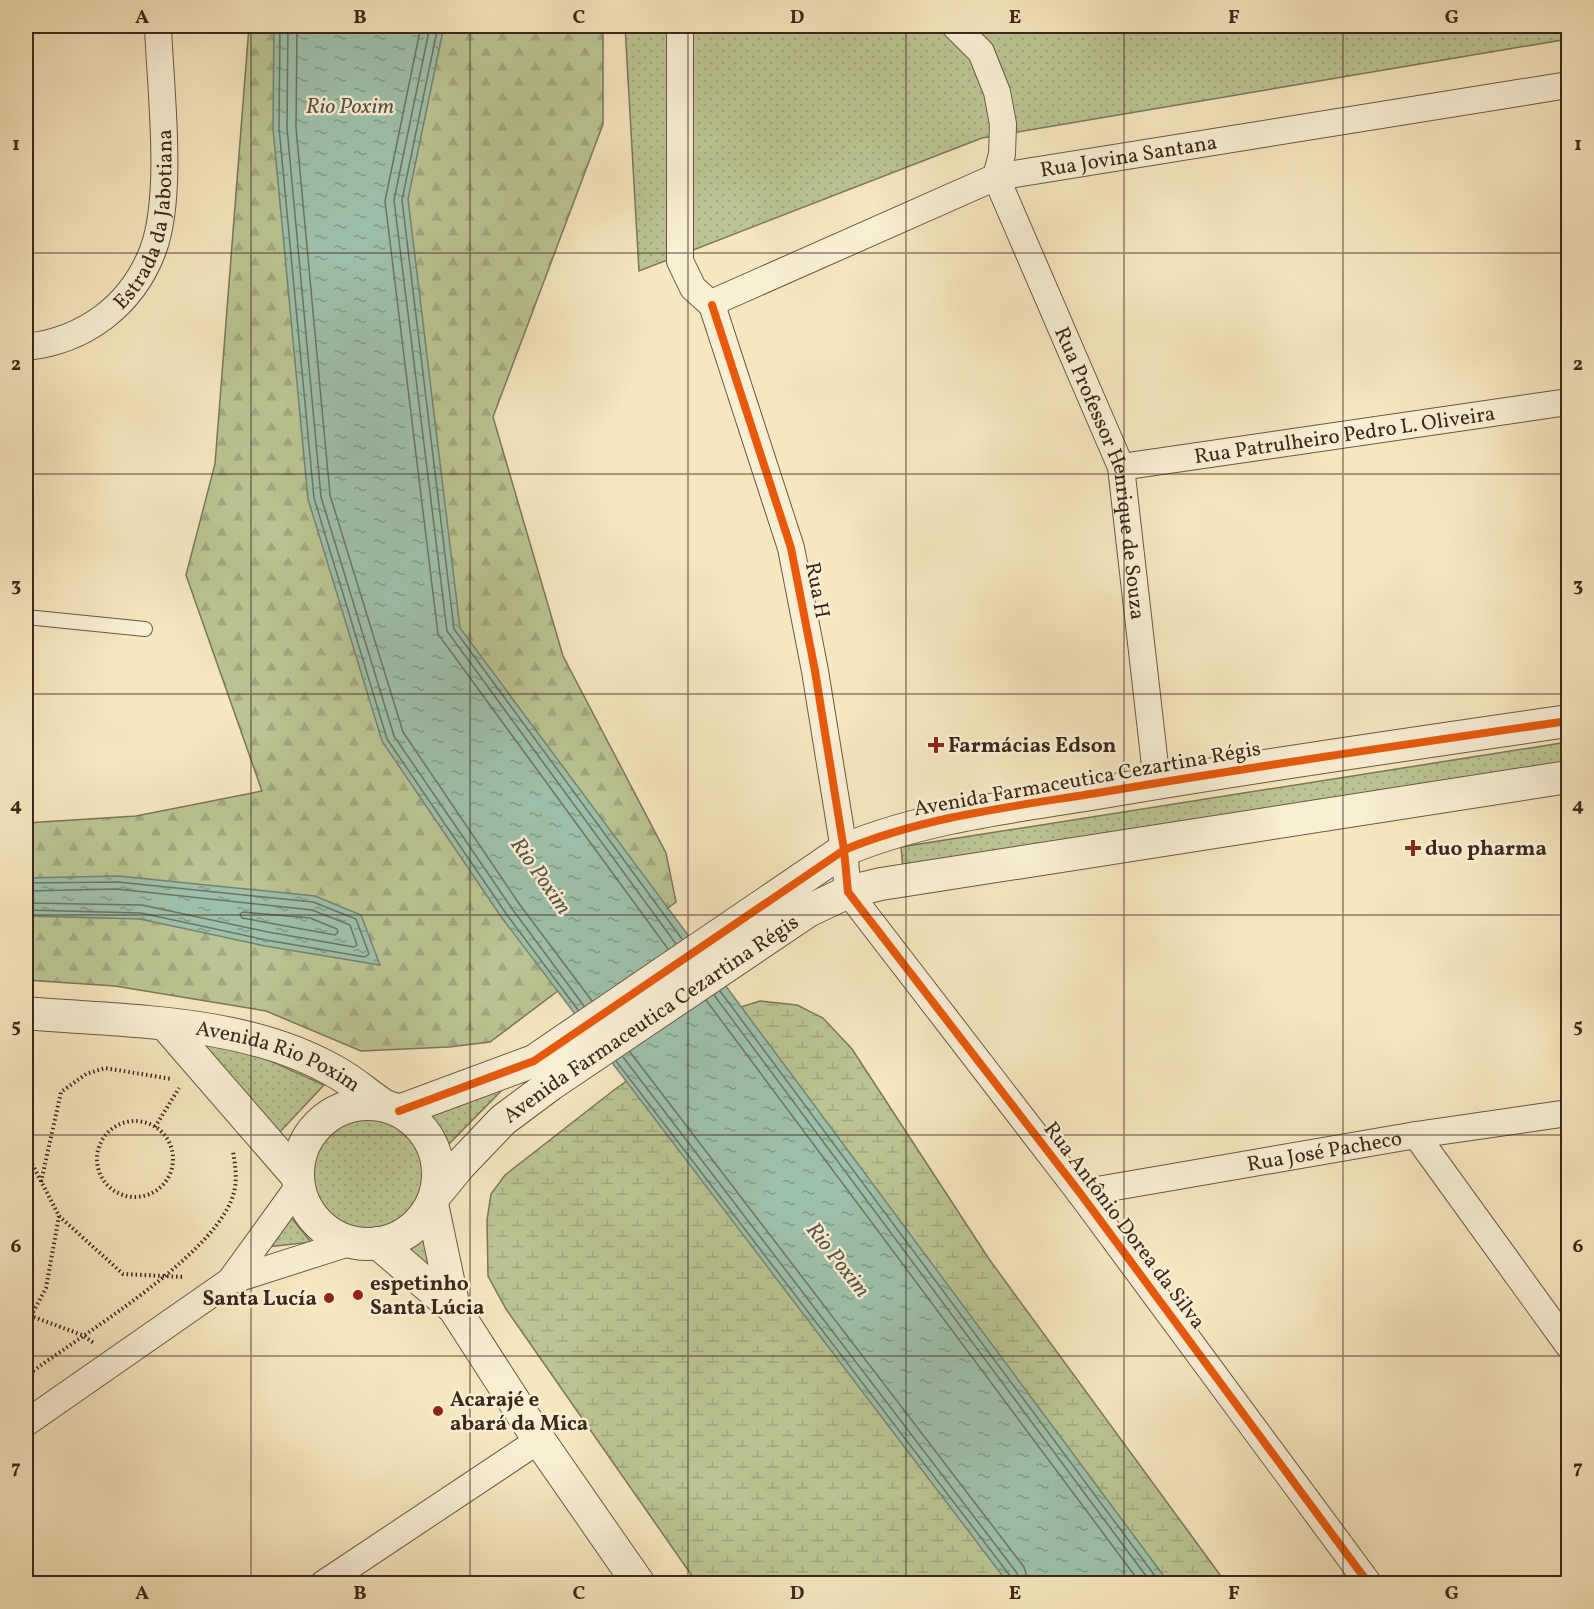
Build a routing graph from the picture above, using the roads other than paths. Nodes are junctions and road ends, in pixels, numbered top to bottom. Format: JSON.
{"nodes":[{"id":1,"x":158,"y":26,"type":"edge"},
{"id":2,"x":680,"y":26,"type":"edge"},
{"id":3,"x":955,"y":26,"type":"edge"},
{"id":4,"x":1569,"y":85,"type":"edge"},
{"id":5,"x":996,"y":177,"type":"junction"},
{"id":6,"x":712,"y":306,"type":"junction"},
{"id":7,"x":26,"y":347,"type":"edge"},
{"id":8,"x":1569,"y":402,"type":"edge"},
{"id":9,"x":1120,"y":467,"type":"junction"},
{"id":10,"x":26,"y":617,"type":"edge"},
{"id":11,"x":145,"y":629,"type":"dead end"},
{"id":12,"x":1569,"y":721,"type":"edge"},
{"id":13,"x":1569,"y":777,"type":"edge"},
{"id":14,"x":1157,"y":783,"type":"junction"},
{"id":15,"x":844,"y":850,"type":"junction"},
{"id":16,"x":848,"y":892,"type":"junction"},
{"id":17,"x":745,"y":935,"type":"junction"},
{"id":18,"x":26,"y":1013,"type":"edge"},
{"id":19,"x":166,"y":1025,"type":"junction"},
{"id":20,"x":542,"y":1073,"type":"junction"},
{"id":21,"x":391,"y":1108,"type":"junction"},
{"id":22,"x":1569,"y":1113,"type":"edge"},
{"id":23,"x":1416,"y":1135,"type":"junction"},
{"id":24,"x":298,"y":1182,"type":"junction"},
{"id":25,"x":1080,"y":1193,"type":"junction"},
{"id":26,"x":434,"y":1199,"type":"junction"},
{"id":27,"x":365,"y":1243,"type":"junction"},
{"id":28,"x":230,"y":1281,"type":"junction"},
{"id":29,"x":454,"y":1308,"type":"junction"},
{"id":30,"x":1569,"y":1345,"type":"edge"},
{"id":31,"x":26,"y":1423,"type":"edge"},
{"id":32,"x":539,"y":1440,"type":"junction"},
{"id":33,"x":323,"y":1584,"type":"edge"},
{"id":34,"x":639,"y":1584,"type":"edge"},
{"id":35,"x":1369,"y":1584,"type":"edge"}],
"edges":[{"from":1,"to":7,"type":"street","name":"Estrada da Jabotiana"},
{"from":2,"to":6,"type":"street"},
{"from":3,"to":5,"type":"street"},
{"from":4,"to":5,"type":"street","name":"Rua Jovina Santana"},
{"from":5,"to":6,"type":"street","name":"Rua Jovina Santana"},
{"from":5,"to":9,"type":"street","name":"Rua Professor Henrique de Souza"},
{"from":6,"to":15,"type":"street","name":"Rua H"},
{"from":8,"to":9,"type":"street","name":"Rua Patrulheiro Pedro L. Oliveira"},
{"from":9,"to":14,"type":"street","name":"Rua Professor Henrique de Souza"},
{"from":10,"to":11,"type":"lane"},
{"from":12,"to":14,"type":"street","name":"Avenida Farmaceutica Cezartina Régis"},
{"from":13,"to":16,"type":"street","name":"Avenida Farmaceutica Cezartina Régis"},
{"from":14,"to":15,"type":"street","name":"Avenida Farmaceutica Cezartina Régis"},
{"from":15,"to":16,"type":"street","name":"Rua H"},
{"from":15,"to":17,"type":"street","name":"Avenida Farmaceutica Cezartina Régis"},
{"from":16,"to":17,"type":"street","name":"Avenida Farmaceutica Cezartina Régis"},
{"from":16,"to":25,"type":"street","name":"Rua Antônio Dorea da Silva"},
{"from":17,"to":20,"type":"street","name":"Avenida Farmaceutica Cezartina Régis"},
{"from":18,"to":19,"type":"street","name":"Avenida Rio Poxim"},
{"from":19,"to":21,"type":"street","name":"Avenida Rio Poxim"},
{"from":19,"to":24,"type":"street","name":"Avenida Rio Poxim"},
{"from":20,"to":21,"type":"street"},
{"from":20,"to":26,"type":"street","name":"Avenida Farmaceutica Cezartina Régis"},
{"from":21,"to":24,"type":"street"},
{"from":21,"to":26,"type":"street"},
{"from":22,"to":23,"type":"street","name":"Rua José Pacheco"},
{"from":23,"to":25,"type":"street","name":"Rua José Pacheco"},
{"from":23,"to":30,"type":"street"},
{"from":24,"to":27,"type":"street"},
{"from":24,"to":28,"type":"street"},
{"from":25,"to":35,"type":"street","name":"Rua Antônio Dorea da Silva"},
{"from":26,"to":27,"type":"street"},
{"from":26,"to":29,"type":"street"},
{"from":27,"to":28,"type":"street"},
{"from":27,"to":29,"type":"street"},
{"from":28,"to":31,"type":"street"},
{"from":29,"to":32,"type":"street"},
{"from":32,"to":33,"type":"street"},
{"from":32,"to":34,"type":"street"}]}
